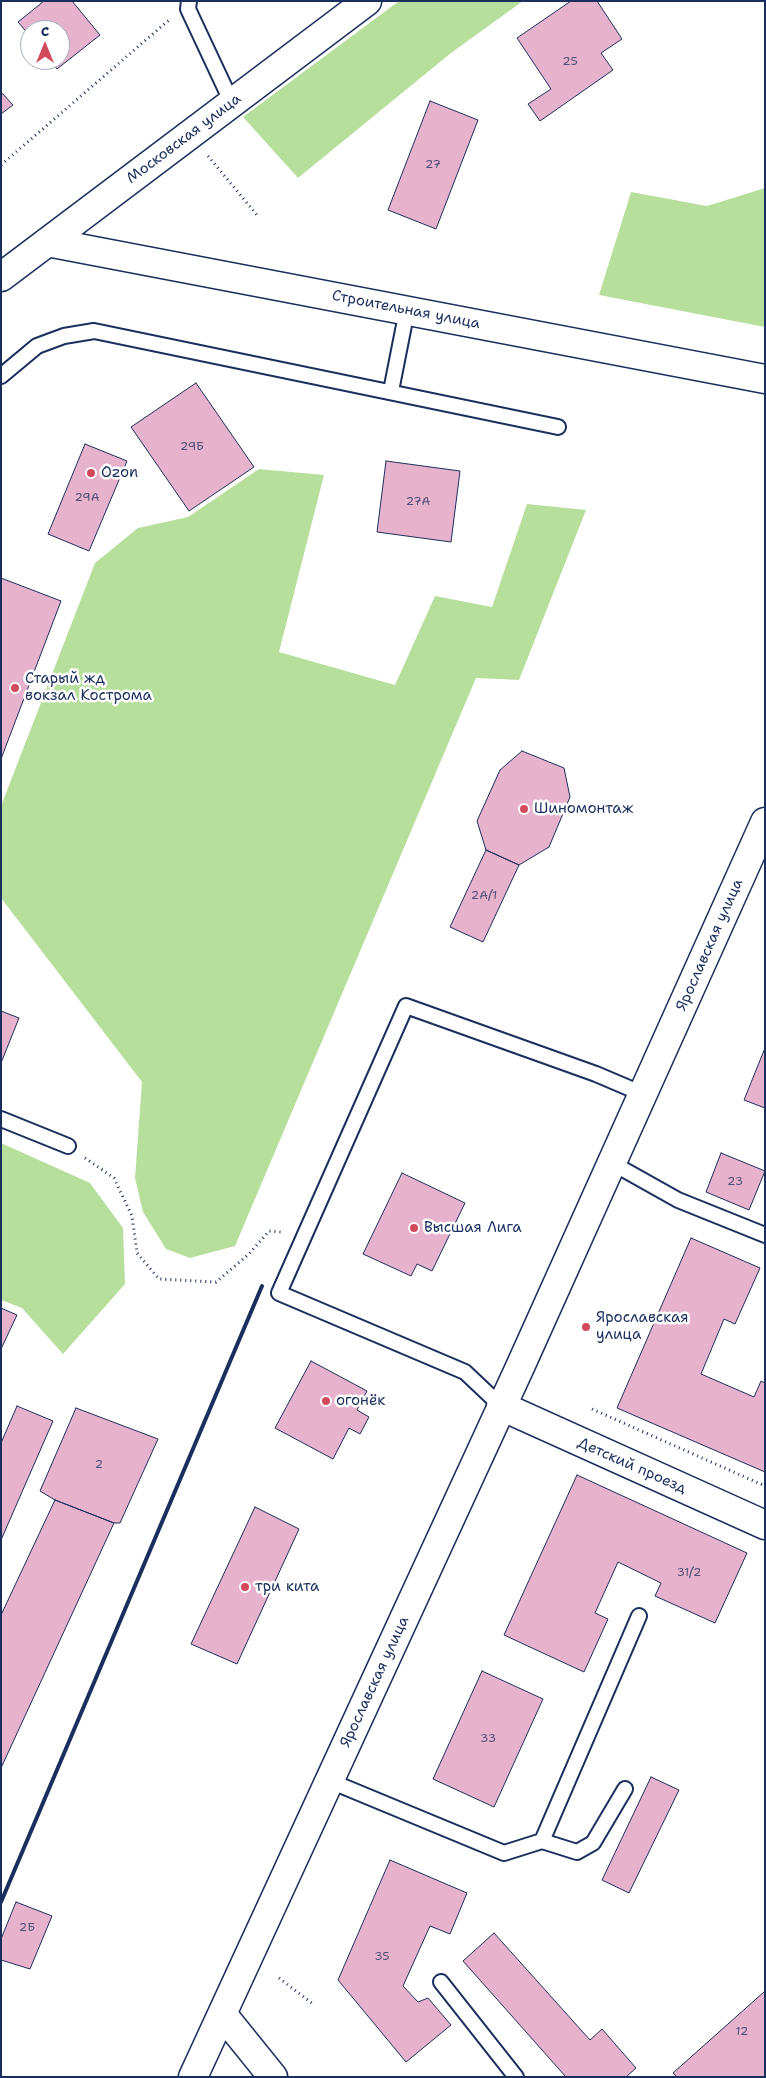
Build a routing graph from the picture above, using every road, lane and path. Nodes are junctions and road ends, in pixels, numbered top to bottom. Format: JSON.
{"nodes":[{"id":1,"x":189,"y":1,"type":"edge"},
{"id":2,"x":367,"y":1,"type":"edge"},
{"id":3,"x":170,"y":19,"type":"dead end"},
{"id":4,"x":232,"y":103,"type":"junction"},
{"id":5,"x":202,"y":148,"type":"dead end"},
{"id":6,"x":1,"y":165,"type":"edge"},
{"id":7,"x":257,"y":216,"type":"dead end"},
{"id":8,"x":47,"y":242,"type":"junction"},
{"id":9,"x":1,"y":277,"type":"edge"},
{"id":10,"x":407,"y":310,"type":"junction"},
{"id":11,"x":1,"y":376,"type":"edge"},
{"id":12,"x":765,"y":379,"type":"edge"},
{"id":13,"x":391,"y":391,"type":"junction"},
{"id":14,"x":558,"y":427,"type":"dead end"},
{"id":15,"x":765,"y":822,"type":"edge"},
{"id":16,"x":643,"y":1094,"type":"junction"},
{"id":17,"x":1,"y":1119,"type":"edge"},
{"id":18,"x":68,"y":1146,"type":"joint"},
{"id":19,"x":612,"y":1163,"type":"junction"},
{"id":20,"x":305,"y":1234,"type":"junction"},
{"id":21,"x":765,"y":1235,"type":"edge"},
{"id":22,"x":501,"y":1406,"type":"junction"},
{"id":23,"x":592,"y":1409,"type":"dead end"},
{"id":24,"x":765,"y":1486,"type":"edge"},
{"id":25,"x":765,"y":1525,"type":"edge"},
{"id":26,"x":639,"y":1616,"type":"dead end"},
{"id":27,"x":330,"y":1781,"type":"junction"},
{"id":28,"x":625,"y":1789,"type":"dead end"},
{"id":29,"x":542,"y":1841,"type":"junction"},
{"id":30,"x":279,"y":1978,"type":"dead end"},
{"id":31,"x":442,"y":1982,"type":"dead end"},
{"id":32,"x":313,"y":2004,"type":"dead end"},
{"id":33,"x":223,"y":2015,"type":"junction"},
{"id":34,"x":193,"y":2077,"type":"edge"},
{"id":35,"x":273,"y":2077,"type":"edge"},
{"id":36,"x":516,"y":2077,"type":"edge"}],
"edges":[{"from":1,"to":4,"type":"lane"},
{"from":2,"to":4,"type":"main road","name":"Московская улица"},
{"from":3,"to":6,"type":"path"},
{"from":4,"to":8,"type":"main road","name":"Московская улица"},
{"from":5,"to":7,"type":"path"},
{"from":8,"to":9,"type":"main road","name":"Московская улица"},
{"from":8,"to":10,"type":"main road","name":"Строительная улица"},
{"from":10,"to":12,"type":"main road","name":"Строительная улица"},
{"from":10,"to":13,"type":"lane"},
{"from":11,"to":13,"type":"lane"},
{"from":13,"to":14,"type":"lane"},
{"from":15,"to":16,"type":"main road","name":"Ярославская улица"},
{"from":16,"to":19,"type":"main road","name":"Ярославская улица"},
{"from":16,"to":20,"type":"lane"},
{"from":17,"to":18,"type":"lane"},
{"from":18,"to":20,"type":"path"},
{"from":19,"to":21,"type":"lane"},
{"from":19,"to":22,"type":"main road","name":"Ярославская улица"},
{"from":20,"to":22,"type":"lane"},
{"from":22,"to":25,"type":"main road","name":"Детский проезд"},
{"from":22,"to":27,"type":"main road","name":"Ярославская улица"},
{"from":23,"to":24,"type":"path"},
{"from":26,"to":29,"type":"lane"},
{"from":27,"to":29,"type":"lane"},
{"from":27,"to":33,"type":"main road","name":"Ярославская улица"},
{"from":28,"to":29,"type":"lane"},
{"from":30,"to":32,"type":"path"},
{"from":31,"to":36,"type":"lane"},
{"from":33,"to":34,"type":"main road","name":"Ярославская улица"},
{"from":33,"to":35,"type":"main road"}]}
